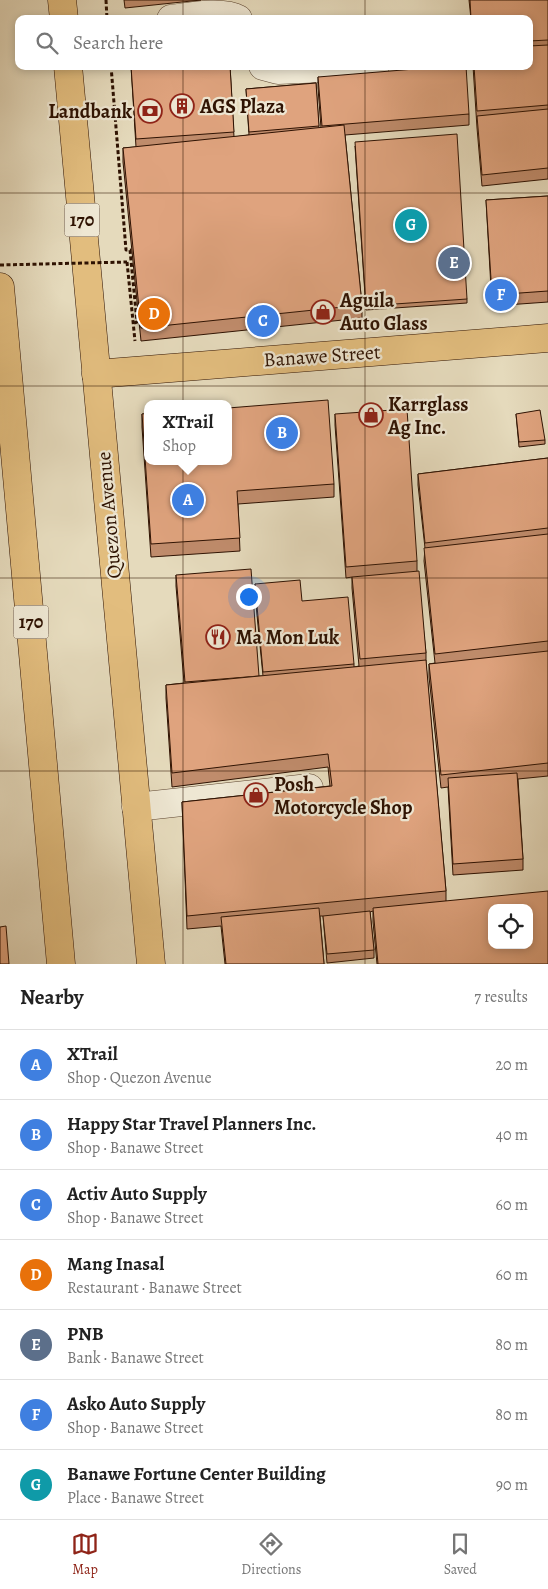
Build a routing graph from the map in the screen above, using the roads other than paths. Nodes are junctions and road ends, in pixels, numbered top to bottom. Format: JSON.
{"nodes":[{"id":1,"x":62,"y":0,"type":"edge"},
{"id":2,"x":64,"y":15,"type":"edge"},
{"id":3,"x":68,"y":70,"type":"edge"},
{"id":4,"x":0,"y":287,"type":"edge"},
{"id":5,"x":548,"y":338,"type":"edge"},
{"id":6,"x":96,"y":374,"type":"junction"},
{"id":7,"x":5,"y":382,"type":"edge"},
{"id":8,"x":310,"y":788,"type":"edge"},
{"id":9,"x":136,"y":807,"type":"junction"},
{"id":10,"x":61,"y":964,"type":"edge"},
{"id":11,"x":151,"y":964,"type":"edge"}],
"edges":[{"from":1,"to":2,"type":"main road"},
{"from":3,"to":6,"type":"main road","name":"Quezon Avenue","number":"170"},
{"from":4,"to":7,"type":"main road","number":"170"},
{"from":5,"to":6,"type":"main road","name":"Banawe Street"},
{"from":6,"to":9,"type":"main road","name":"Quezon Avenue","number":"170"},
{"from":7,"to":10,"type":"main road","number":"170"},
{"from":8,"to":9,"type":"lane"},
{"from":9,"to":11,"type":"main road","name":"Quezon Avenue","number":"170"}]}
